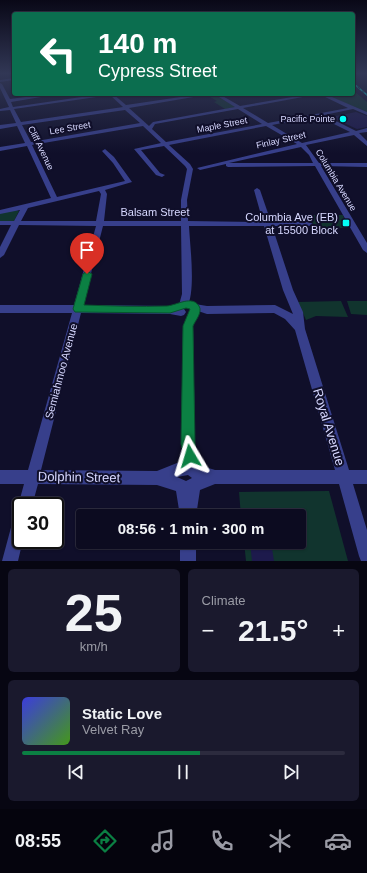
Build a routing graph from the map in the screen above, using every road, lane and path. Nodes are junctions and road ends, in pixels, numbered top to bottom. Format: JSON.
{"nodes":[{"id":1,"x":14,"y":100,"type":"edge"},
{"id":2,"x":70,"y":100,"type":"edge"},
{"id":3,"x":118,"y":100,"type":"edge"},
{"id":4,"x":170,"y":100,"type":"edge"},
{"id":5,"x":226,"y":100,"type":"edge"},
{"id":6,"x":283,"y":100,"type":"edge"},
{"id":7,"x":335,"y":100,"type":"edge"},
{"id":8,"x":8,"y":101,"type":"joint"},
{"id":9,"x":126,"y":107,"type":"junction"},
{"id":10,"x":239,"y":108,"type":"junction"},
{"id":11,"x":353,"y":108,"type":"junction"},
{"id":12,"x":12,"y":109,"type":"junction"},
{"id":13,"x":0,"y":110,"type":"edge"},
{"id":14,"x":367,"y":114,"type":"edge"},
{"id":15,"x":320,"y":115,"type":"junction"},
{"id":16,"x":19,"y":124,"type":"junction"},
{"id":17,"x":144,"y":124,"type":"junction"},
{"id":18,"x":269,"y":125,"type":"junction"},
{"id":19,"x":0,"y":127,"type":"edge"},
{"id":20,"x":149,"y":129,"type":"junction"},
{"id":21,"x":367,"y":130,"type":"edge"},
{"id":22,"x":354,"y":132,"type":"junction"},
{"id":23,"x":166,"y":142,"type":"junction"},
{"id":24,"x":28,"y":144,"type":"junction"},
{"id":25,"x":302,"y":144,"type":"junction"},
{"id":26,"x":367,"y":144,"type":"edge"},
{"id":27,"x":0,"y":149,"type":"edge"},
{"id":28,"x":105,"y":151,"type":"dead end"},
{"id":29,"x":318,"y":165,"type":"junction"},
{"id":30,"x":367,"y":165,"type":"edge"},
{"id":31,"x":162,"y":175,"type":"dead end"},
{"id":32,"x":101,"y":189,"type":"junction"},
{"id":33,"x":257,"y":190,"type":"dead end"},
{"id":34,"x":55,"y":199,"type":"junction"},
{"id":35,"x":25,"y":206,"type":"junction"},
{"id":36,"x":0,"y":212,"type":"edge"},
{"id":37,"x":0,"y":223,"type":"edge"},
{"id":38,"x":16,"y":223,"type":"junction"},
{"id":39,"x":100,"y":223,"type":"junction"},
{"id":40,"x":184,"y":223,"type":"junction"},
{"id":41,"x":266,"y":223,"type":"junction"},
{"id":42,"x":309,"y":224,"type":"dead end"},
{"id":43,"x":367,"y":250,"type":"edge"},
{"id":44,"x":0,"y":255,"type":"edge"},
{"id":45,"x":292,"y":299,"type":"junction"},
{"id":46,"x":0,"y":309,"type":"edge"},
{"id":47,"x":78,"y":309,"type":"junction"},
{"id":48,"x":188,"y":310,"type":"junction"},
{"id":49,"x":275,"y":310,"type":"junction"},
{"id":50,"x":300,"y":329,"type":"junction"},
{"id":51,"x":0,"y":477,"type":"edge"},
{"id":52,"x":32,"y":477,"type":"junction"},
{"id":53,"x":188,"y":477,"type":"junction"},
{"id":54,"x":344,"y":477,"type":"junction"},
{"id":55,"x":367,"y":477,"type":"edge"},
{"id":56,"x":27,"y":497,"type":"edge"},
{"id":57,"x":188,"y":509,"type":"edge"},
{"id":58,"x":13,"y":549,"type":"edge"},
{"id":59,"x":188,"y":549,"type":"edge"},
{"id":60,"x":367,"y":556,"type":"edge"},
{"id":61,"x":10,"y":561,"type":"edge"},
{"id":62,"x":188,"y":561,"type":"edge"}],
"edges":[{"from":1,"to":8,"type":"street"},
{"from":2,"to":12,"type":"street"},
{"from":3,"to":9,"type":"street"},
{"from":4,"to":9,"type":"street"},
{"from":5,"to":10,"type":"street","name":"Columbia Avenue"},
{"from":6,"to":10,"type":"street"},
{"from":7,"to":11,"type":"street"},
{"from":8,"to":12,"type":"street","name":"Cliff Avenue"},
{"from":9,"to":16,"type":"street"},
{"from":9,"to":17,"type":"street"},
{"from":10,"to":18,"type":"street","name":"Columbia Avenue"},
{"from":10,"to":20,"type":"street"},
{"from":11,"to":14,"type":"street"},
{"from":11,"to":15,"type":"street","name":"Maple Street"},
{"from":12,"to":13,"type":"street"},
{"from":12,"to":16,"type":"street","name":"Cliff Avenue"},
{"from":15,"to":18,"type":"street","name":"Maple Street"},
{"from":15,"to":22,"type":"street"},
{"from":16,"to":19,"type":"street"},
{"from":16,"to":24,"type":"street","name":"Cliff Avenue"},
{"from":17,"to":20,"type":"street"},
{"from":17,"to":24,"type":"street","name":"Lee Street"},
{"from":18,"to":23,"type":"street","name":"Maple Street"},
{"from":18,"to":25,"type":"street","name":"Columbia Avenue"},
{"from":20,"to":23,"type":"street"},
{"from":21,"to":22,"type":"street","name":"Finlay Street"},
{"from":22,"to":25,"type":"street","name":"Finlay Street"},
{"from":22,"to":26,"type":"street"},
{"from":23,"to":31,"type":"street","name":"Maple Street"},
{"from":23,"to":40,"type":"street"},
{"from":24,"to":27,"type":"street","name":"Lee Street"},
{"from":24,"to":34,"type":"street","name":"Cliff Avenue"},
{"from":25,"to":29,"type":"street","name":"Columbia Avenue"},
{"from":25,"to":29,"type":"street","name":"Finlay Street"},
{"from":28,"to":32,"type":"street"},
{"from":29,"to":30,"type":"street"},
{"from":29,"to":43,"type":"street","name":"Columbia Avenue"},
{"from":32,"to":34,"type":"street"},
{"from":32,"to":39,"type":"street","name":"Semiahmoo Avenue"},
{"from":33,"to":41,"type":"street","name":"Royal Avenue"},
{"from":34,"to":35,"type":"street"},
{"from":35,"to":36,"type":"street"},
{"from":35,"to":38,"type":"street"},
{"from":37,"to":38,"type":"street","name":"Balsam Street"},
{"from":38,"to":39,"type":"street","name":"Balsam Street"},
{"from":38,"to":44,"type":"street"},
{"from":39,"to":40,"type":"street","name":"Balsam Street"},
{"from":39,"to":47,"type":"street","name":"Semiahmoo Avenue"},
{"from":40,"to":41,"type":"street","name":"Balsam Street"},
{"from":40,"to":48,"type":"street"},
{"from":41,"to":42,"type":"street","name":"Balsam Street"},
{"from":41,"to":45,"type":"street","name":"Royal Avenue"},
{"from":45,"to":49,"type":"street"},
{"from":45,"to":50,"type":"street","name":"Royal Avenue"},
{"from":46,"to":47,"type":"street"},
{"from":47,"to":48,"type":"street"},
{"from":47,"to":52,"type":"street","name":"Semiahmoo Avenue"},
{"from":48,"to":49,"type":"street"},
{"from":48,"to":53,"type":"street"},
{"from":49,"to":50,"type":"street"},
{"from":50,"to":54,"type":"street","name":"Royal Avenue"},
{"from":51,"to":52,"type":"street","name":"Dolphin Street"},
{"from":52,"to":53,"type":"street","name":"Dolphin Street"},
{"from":52,"to":56,"type":"street","name":"Semiahmoo Avenue"},
{"from":53,"to":54,"type":"street"},
{"from":53,"to":57,"type":"street"},
{"from":54,"to":55,"type":"street"},
{"from":54,"to":60,"type":"street","name":"Royal Avenue"},
{"from":58,"to":61,"type":"street"},
{"from":59,"to":62,"type":"street"}]}
